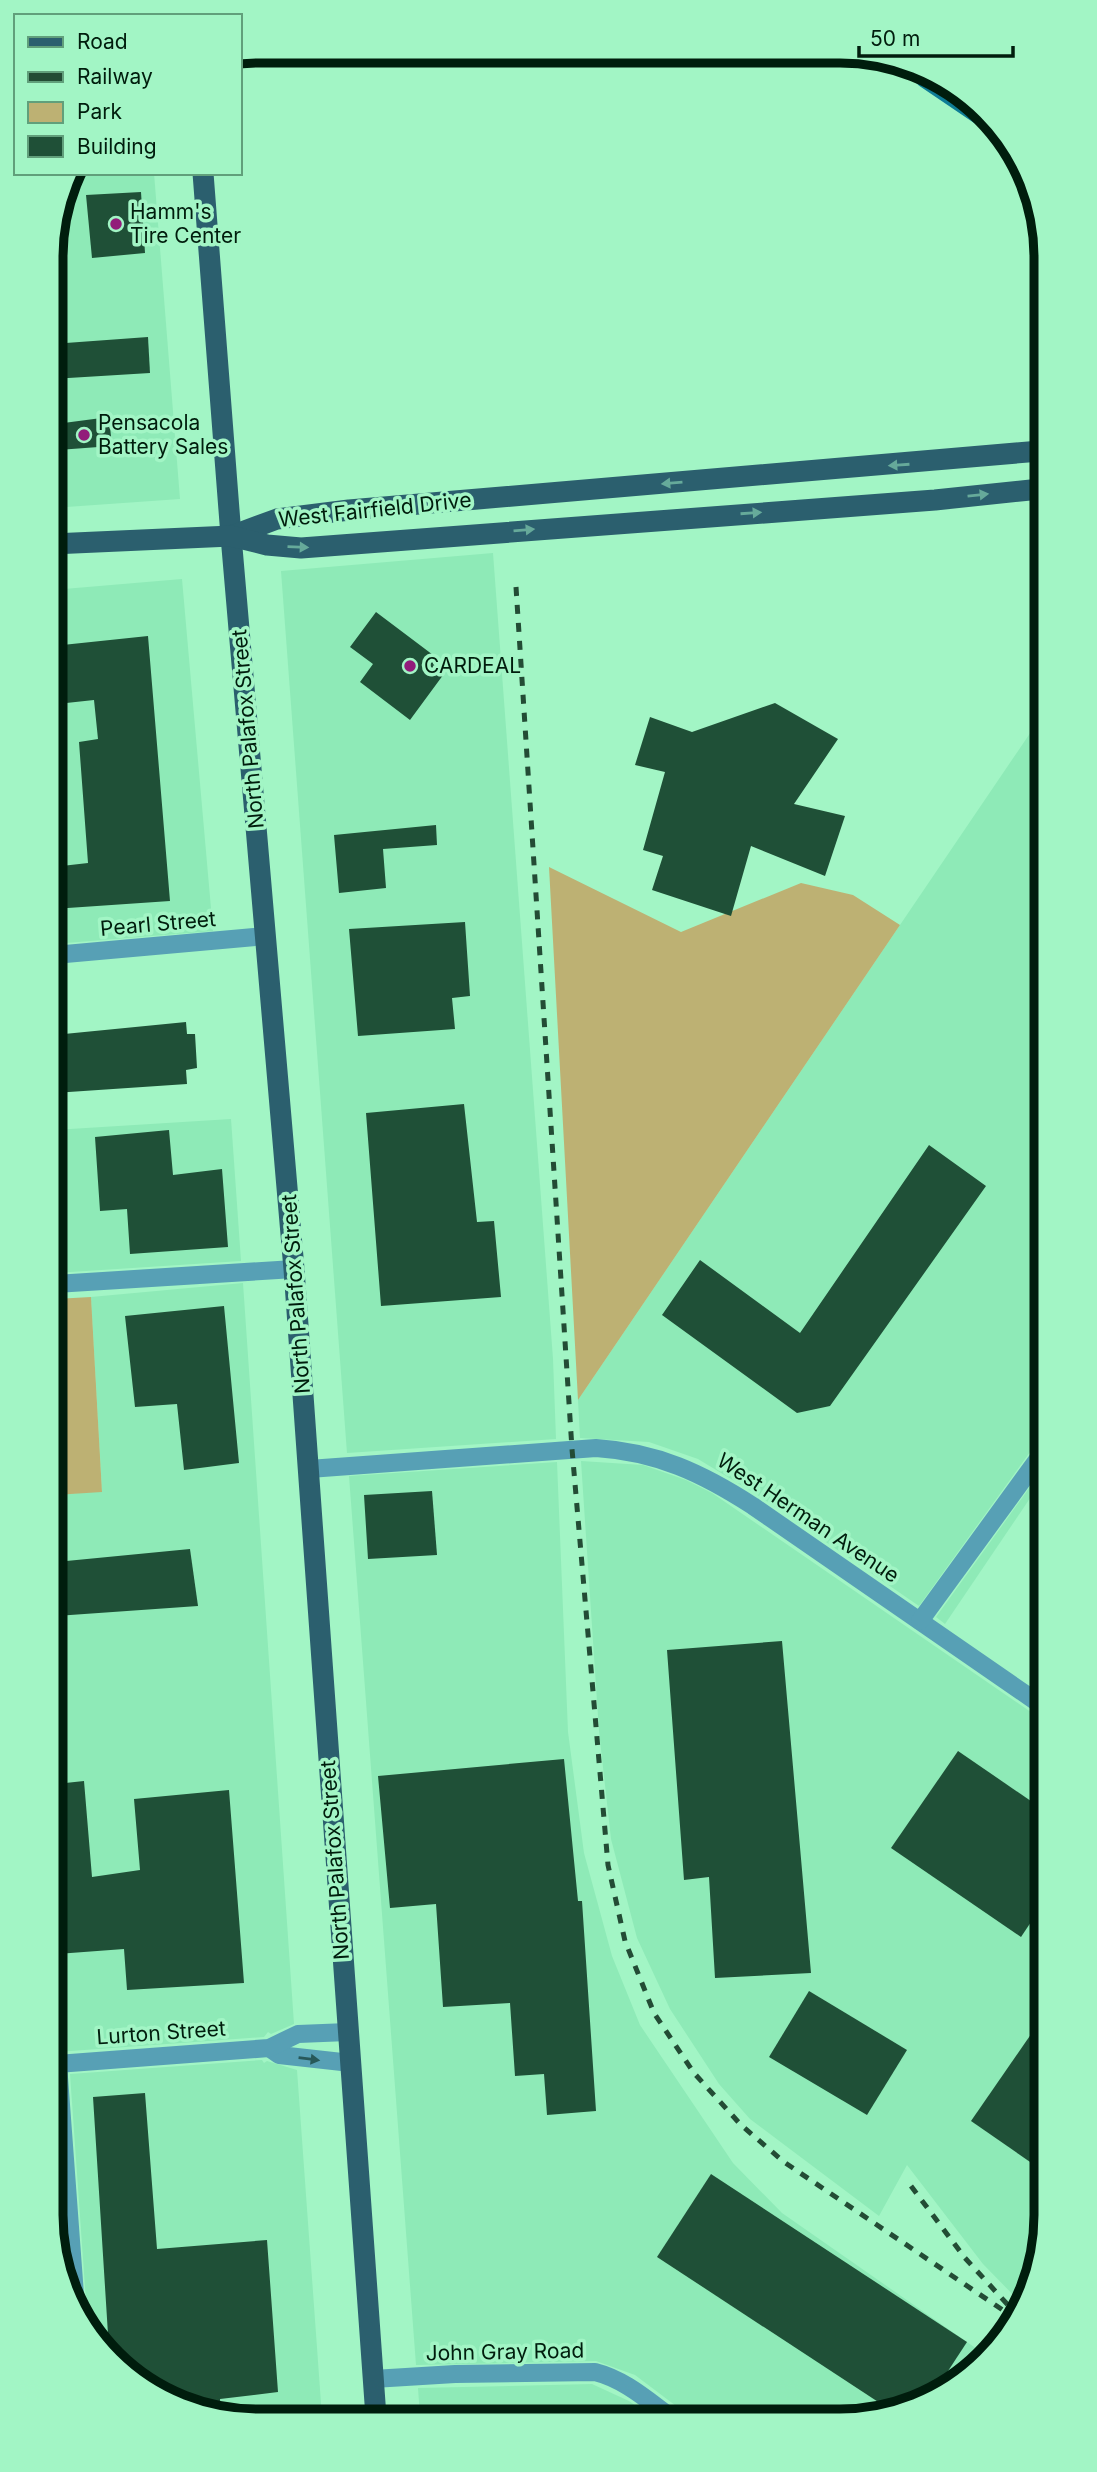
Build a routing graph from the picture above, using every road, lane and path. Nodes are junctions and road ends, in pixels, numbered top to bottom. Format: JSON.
{"nodes":[{"id":1,"x":203,"y":175,"type":"edge"},
{"id":2,"x":1034,"y":453,"type":"edge"},
{"id":3,"x":1034,"y":490,"type":"edge"},
{"id":4,"x":230,"y":536,"type":"junction"},
{"id":5,"x":63,"y":544,"type":"edge"},
{"id":6,"x":266,"y":936,"type":"junction"},
{"id":7,"x":63,"y":954,"type":"edge"},
{"id":8,"x":294,"y":1269,"type":"junction"},
{"id":9,"x":63,"y":1283,"type":"edge"},
{"id":10,"x":1034,"y":1464,"type":"edge"},
{"id":11,"x":309,"y":1469,"type":"junction"},
{"id":12,"x":920,"y":1621,"type":"junction"},
{"id":13,"x":1034,"y":1699,"type":"edge"},
{"id":14,"x":348,"y":2032,"type":"junction"},
{"id":15,"x":269,"y":2048,"type":"junction"},
{"id":16,"x":351,"y":2063,"type":"junction"},
{"id":17,"x":63,"y":2064,"type":"edge"},
{"id":18,"x":63,"y":2132,"type":"edge"},
{"id":19,"x":74,"y":2276,"type":"edge"},
{"id":20,"x":373,"y":2379,"type":"junction"},
{"id":21,"x":375,"y":2409,"type":"edge"},
{"id":22,"x":660,"y":2409,"type":"edge"}],
"edges":[{"from":1,"to":4,"type":"main road","name":"North Palafox Street"},
{"from":2,"to":4,"type":"main road","name":"West Fairfield Drive","one_way":true},
{"from":4,"to":3,"type":"main road","name":"West Fairfield Drive","one_way":true},
{"from":4,"to":5,"type":"main road"},
{"from":4,"to":6,"type":"main road","name":"North Palafox Street"},
{"from":6,"to":7,"type":"street","name":"Pearl Street"},
{"from":6,"to":8,"type":"main road","name":"North Palafox Street"},
{"from":8,"to":9,"type":"street"},
{"from":8,"to":11,"type":"main road","name":"North Palafox Street"},
{"from":10,"to":12,"type":"street"},
{"from":11,"to":12,"type":"street","name":"West Herman Avenue"},
{"from":11,"to":14,"type":"main road","name":"North Palafox Street"},
{"from":12,"to":13,"type":"street","name":"West Herman Avenue"},
{"from":14,"to":15,"type":"street","name":"Lurton Street"},
{"from":14,"to":16,"type":"main road","name":"North Palafox Street"},
{"from":15,"to":16,"type":"street","name":"Lurton Street","one_way":true},
{"from":15,"to":17,"type":"street","name":"Lurton Street"},
{"from":16,"to":20,"type":"main road","name":"North Palafox Street"},
{"from":18,"to":19,"type":"street"},
{"from":20,"to":21,"type":"main road","name":"North Palafox Street"},
{"from":20,"to":22,"type":"street","name":"John Gray Road"}]}
